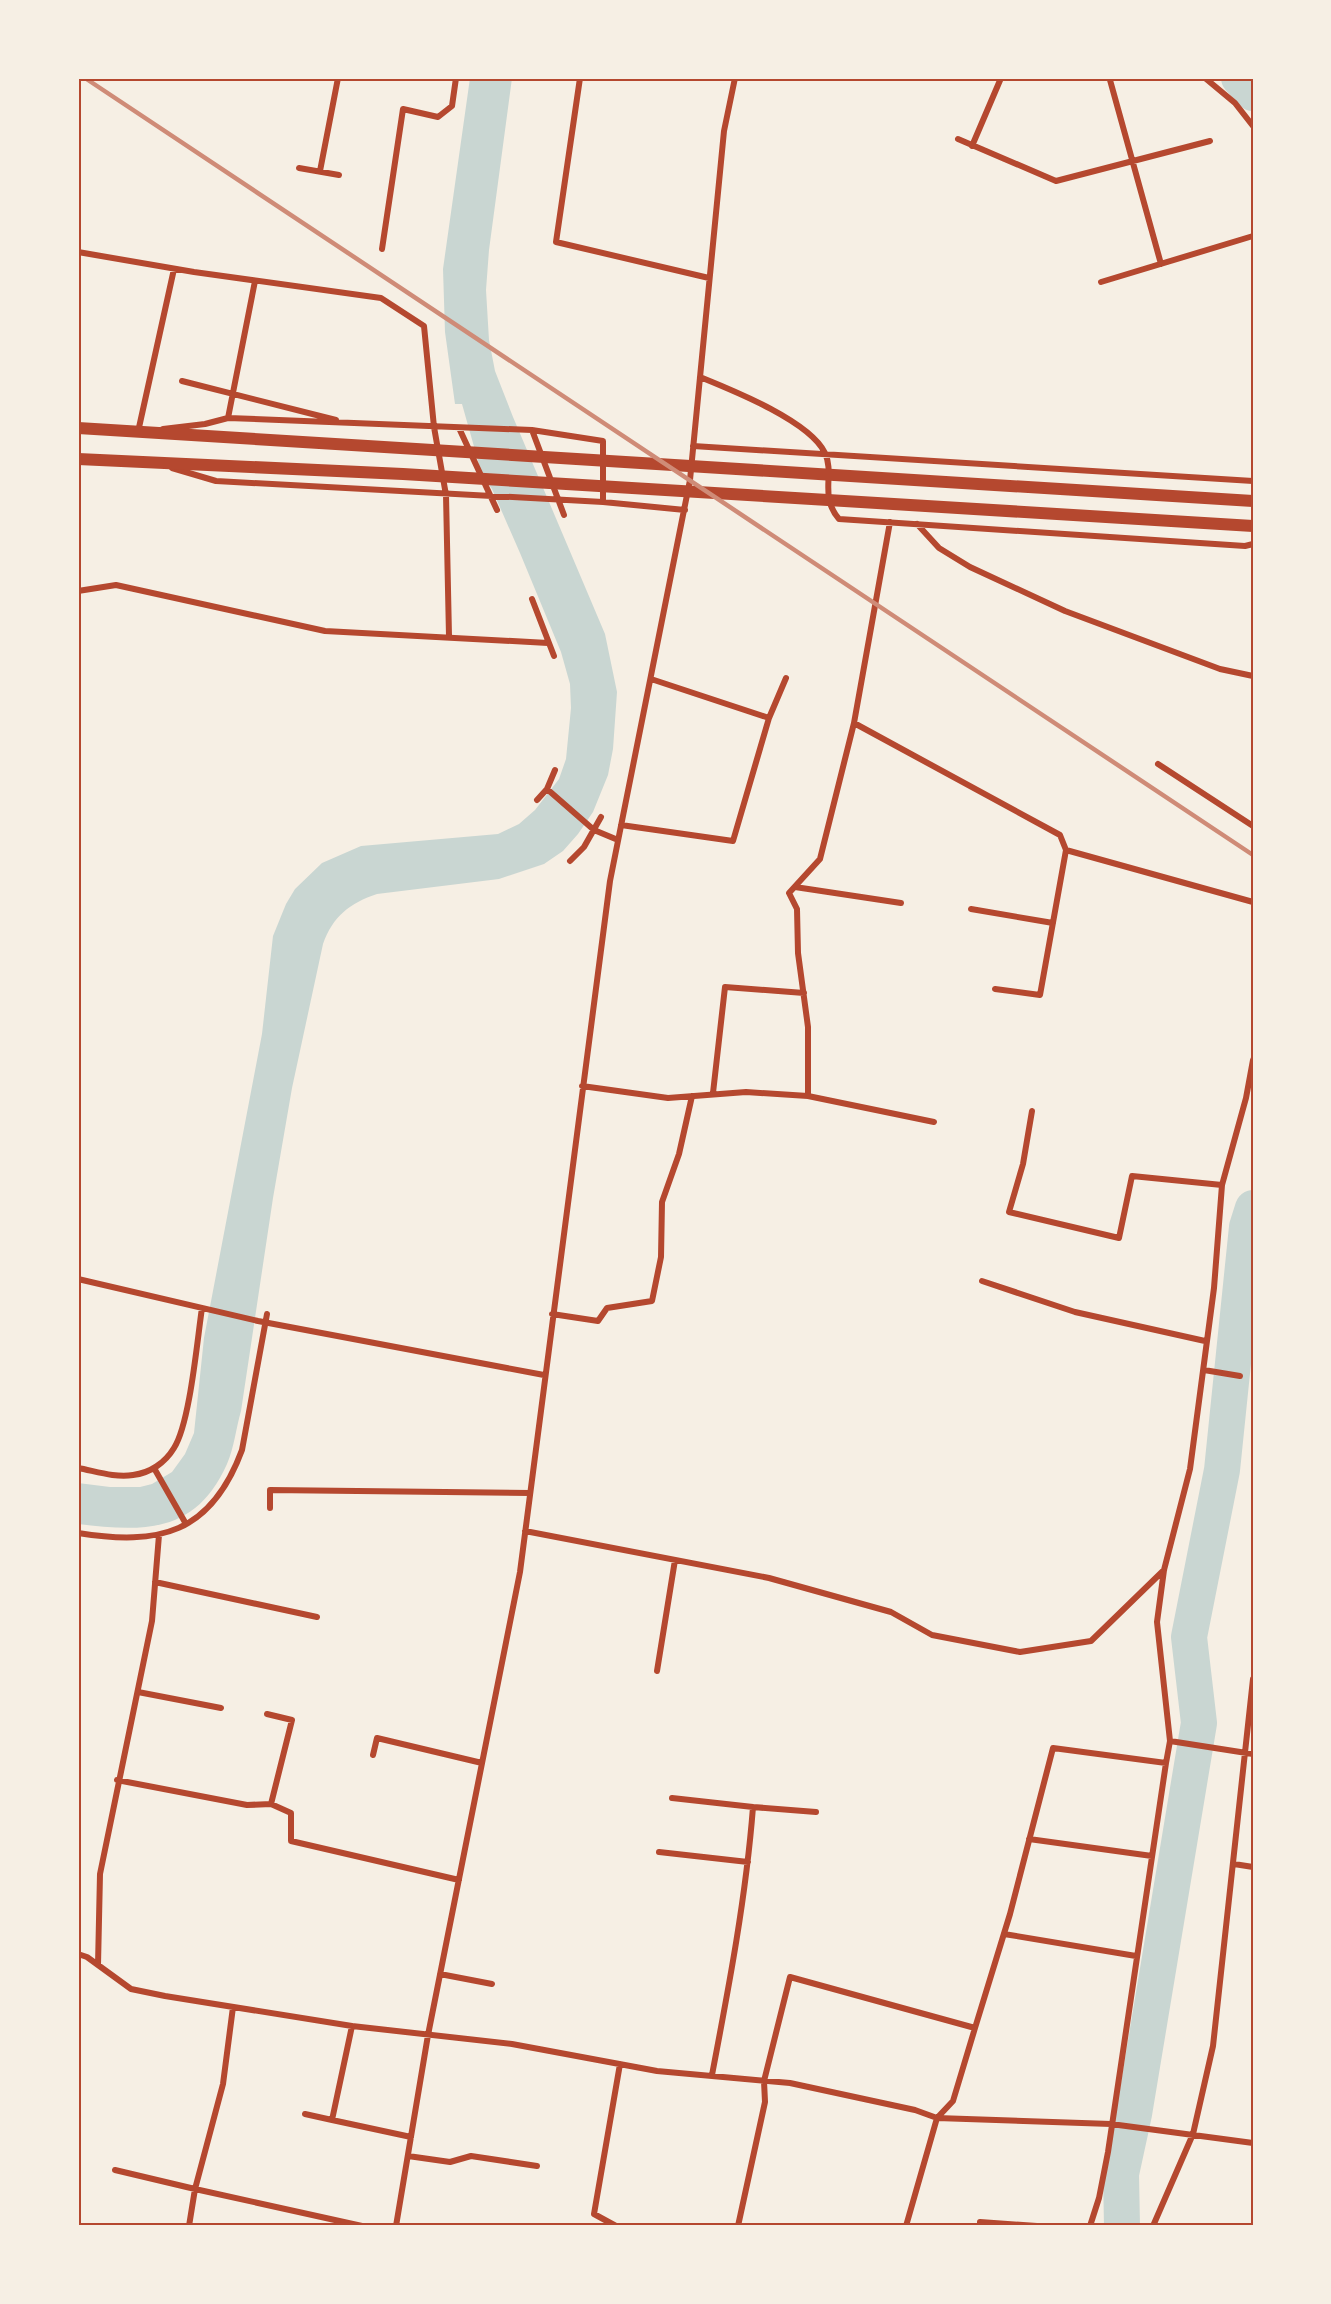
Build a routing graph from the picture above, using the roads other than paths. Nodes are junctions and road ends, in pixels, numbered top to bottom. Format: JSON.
{"nodes":[{"id":1,"x":338,"y":78,"type":"edge"},
{"id":2,"x":456,"y":78,"type":"edge"},
{"id":3,"x":580,"y":78,"type":"edge"},
{"id":4,"x":735,"y":78,"type":"edge"},
{"id":5,"x":1001,"y":78,"type":"edge"},
{"id":6,"x":1205,"y":78,"type":"edge"},
{"id":7,"x":1110,"y":80,"type":"dead end"},
{"id":8,"x":1253,"y":126,"type":"edge"},
{"id":9,"x":958,"y":139,"type":"dead end"},
{"id":10,"x":1210,"y":141,"type":"dead end"},
{"id":11,"x":972,"y":146,"type":"junction"},
{"id":12,"x":1132,"y":161,"type":"junction"},
{"id":13,"x":299,"y":168,"type":"dead end"},
{"id":14,"x":320,"y":171,"type":"junction"},
{"id":15,"x":339,"y":175,"type":"dead end"},
{"id":16,"x":1253,"y":236,"type":"edge"},
{"id":17,"x":382,"y":249,"type":"dead end"},
{"id":18,"x":78,"y":252,"type":"edge"},
{"id":19,"x":1161,"y":264,"type":"junction"},
{"id":20,"x":174,"y":269,"type":"junction"},
{"id":21,"x":709,"y":278,"type":"junction"},
{"id":22,"x":255,"y":281,"type":"junction"},
{"id":23,"x":1101,"y":282,"type":"dead end"},
{"id":24,"x":700,"y":377,"type":"junction"},
{"id":25,"x":182,"y":381,"type":"dead end"},
{"id":26,"x":233,"y":392,"type":"junction"},
{"id":27,"x":228,"y":418,"type":"junction"},
{"id":28,"x":348,"y":423,"type":"junction"},
{"id":29,"x":434,"y":427,"type":"junction"},
{"id":30,"x":78,"y":428,"type":"edge"},
{"id":31,"x":459,"y":428,"type":"junction"},
{"id":32,"x":532,"y":430,"type":"junction"},
{"id":33,"x":138,"y":432,"type":"junction"},
{"id":34,"x":693,"y":446,"type":"junction"},
{"id":35,"x":825,"y":454,"type":"junction"},
{"id":36,"x":78,"y":459,"type":"edge"},
{"id":37,"x":159,"y":464,"type":"junction"},
{"id":38,"x":1253,"y":481,"type":"edge"},
{"id":39,"x":446,"y":495,"type":"junction"},
{"id":40,"x":491,"y":497,"type":"junction"},
{"id":41,"x":559,"y":500,"type":"junction"},
{"id":42,"x":1253,"y":501,"type":"edge"},
{"id":43,"x":603,"y":502,"type":"junction"},
{"id":44,"x":498,"y":510,"type":"dead end"},
{"id":45,"x":685,"y":510,"type":"junction"},
{"id":46,"x":564,"y":515,"type":"dead end"},
{"id":47,"x":890,"y":522,"type":"junction"},
{"id":48,"x":916,"y":524,"type":"junction"},
{"id":49,"x":1253,"y":526,"type":"edge"},
{"id":50,"x":1253,"y":544,"type":"edge"},
{"id":51,"x":78,"y":591,"type":"edge"},
{"id":52,"x":532,"y":599,"type":"dead end"},
{"id":53,"x":449,"y":636,"type":"junction"},
{"id":54,"x":549,"y":643,"type":"junction"},
{"id":55,"x":554,"y":656,"type":"dead end"},
{"id":56,"x":1253,"y":676,"type":"edge"},
{"id":57,"x":786,"y":678,"type":"dead end"},
{"id":58,"x":651,"y":679,"type":"junction"},
{"id":59,"x":769,"y":718,"type":"junction"},
{"id":60,"x":854,"y":723,"type":"junction"},
{"id":61,"x":1158,"y":764,"type":"dead end"},
{"id":62,"x":555,"y":770,"type":"dead end"},
{"id":63,"x":549,"y":791,"type":"junction"},
{"id":64,"x":537,"y":800,"type":"dead end"},
{"id":65,"x":601,"y":817,"type":"dead end"},
{"id":66,"x":621,"y":825,"type":"junction"},
{"id":67,"x":1253,"y":826,"type":"edge"},
{"id":68,"x":592,"y":828,"type":"junction"},
{"id":69,"x":618,"y":840,"type":"junction"},
{"id":70,"x":1066,"y":850,"type":"junction"},
{"id":71,"x":570,"y":861,"type":"dead end"},
{"id":72,"x":795,"y":887,"type":"junction"},
{"id":73,"x":1253,"y":902,"type":"edge"},
{"id":74,"x":900,"y":903,"type":"dead end"},
{"id":75,"x":971,"y":909,"type":"dead end"},
{"id":76,"x":1053,"y":923,"type":"junction"},
{"id":77,"x":995,"y":989,"type":"dead end"},
{"id":78,"x":804,"y":993,"type":"junction"},
{"id":79,"x":1253,"y":1060,"type":"edge"},
{"id":80,"x":582,"y":1086,"type":"junction"},
{"id":81,"x":713,"y":1094,"type":"junction"},
{"id":82,"x":692,"y":1096,"type":"junction"},
{"id":83,"x":808,"y":1096,"type":"junction"},
{"id":84,"x":1032,"y":1111,"type":"dead end"},
{"id":85,"x":934,"y":1122,"type":"dead end"},
{"id":86,"x":1222,"y":1185,"type":"junction"},
{"id":87,"x":78,"y":1279,"type":"edge"},
{"id":88,"x":981,"y":1281,"type":"dead end"},
{"id":89,"x":205,"y":1309,"type":"junction"},
{"id":90,"x":267,"y":1314,"type":"dead end"},
{"id":91,"x":552,"y":1314,"type":"junction"},
{"id":92,"x":262,"y":1322,"type":"junction"},
{"id":93,"x":1205,"y":1341,"type":"junction"},
{"id":94,"x":1204,"y":1370,"type":"junction"},
{"id":95,"x":544,"y":1375,"type":"junction"},
{"id":96,"x":1240,"y":1376,"type":"dead end"},
{"id":97,"x":78,"y":1468,"type":"edge"},
{"id":98,"x":156,"y":1471,"type":"junction"},
{"id":99,"x":530,"y":1493,"type":"junction"},
{"id":100,"x":270,"y":1508,"type":"dead end"},
{"id":101,"x":184,"y":1521,"type":"junction"},
{"id":102,"x":525,"y":1531,"type":"junction"},
{"id":103,"x":78,"y":1533,"type":"edge"},
{"id":104,"x":159,"y":1535,"type":"junction"},
{"id":105,"x":675,"y":1560,"type":"junction"},
{"id":106,"x":1164,"y":1570,"type":"junction"},
{"id":107,"x":155,"y":1582,"type":"junction"},
{"id":108,"x":317,"y":1617,"type":"dead end"},
{"id":109,"x":657,"y":1671,"type":"dead end"},
{"id":110,"x":1253,"y":1679,"type":"edge"},
{"id":111,"x":138,"y":1692,"type":"junction"},
{"id":112,"x":221,"y":1708,"type":"dead end"},
{"id":113,"x":267,"y":1714,"type":"dead end"},
{"id":114,"x":1170,"y":1741,"type":"junction"},
{"id":115,"x":1249,"y":1753,"type":"edge"},
{"id":116,"x":373,"y":1755,"type":"dead end"},
{"id":117,"x":482,"y":1763,"type":"junction"},
{"id":118,"x":1166,"y":1763,"type":"junction"},
{"id":119,"x":117,"y":1780,"type":"junction"},
{"id":120,"x":672,"y":1798,"type":"dead end"},
{"id":121,"x":271,"y":1804,"type":"junction"},
{"id":122,"x":753,"y":1807,"type":"junction"},
{"id":123,"x":816,"y":1812,"type":"dead end"},
{"id":124,"x":1029,"y":1839,"type":"junction"},
{"id":125,"x":659,"y":1852,"type":"dead end"},
{"id":126,"x":1152,"y":1856,"type":"junction"},
{"id":127,"x":748,"y":1862,"type":"junction"},
{"id":128,"x":1234,"y":1864,"type":"junction"},
{"id":129,"x":1253,"y":1867,"type":"edge"},
{"id":130,"x":459,"y":1880,"type":"junction"},
{"id":131,"x":1004,"y":1934,"type":"junction"},
{"id":132,"x":78,"y":1954,"type":"edge"},
{"id":133,"x":1136,"y":1956,"type":"junction"},
{"id":134,"x":98,"y":1965,"type":"junction"},
{"id":135,"x":440,"y":1974,"type":"junction"},
{"id":136,"x":492,"y":1984,"type":"dead end"},
{"id":137,"x":233,"y":2007,"type":"junction"},
{"id":138,"x":352,"y":2026,"type":"junction"},
{"id":139,"x":975,"y":2028,"type":"junction"},
{"id":140,"x":428,"y":2035,"type":"junction"},
{"id":141,"x":620,"y":2064,"type":"junction"},
{"id":142,"x":712,"y":2075,"type":"junction"},
{"id":143,"x":764,"y":2080,"type":"junction"},
{"id":144,"x":306,"y":2114,"type":"dead end"},
{"id":145,"x":937,"y":2118,"type":"junction"},
{"id":146,"x":332,"y":2120,"type":"junction"},
{"id":147,"x":1115,"y":2124,"type":"junction"},
{"id":148,"x":1193,"y":2134,"type":"junction"},
{"id":149,"x":411,"y":2137,"type":"junction"},
{"id":150,"x":1253,"y":2144,"type":"edge"},
{"id":151,"x":408,"y":2156,"type":"junction"},
{"id":152,"x":537,"y":2166,"type":"dead end"},
{"id":153,"x":115,"y":2170,"type":"dead end"},
{"id":154,"x":195,"y":2189,"type":"junction"},
{"id":155,"x":980,"y":2222,"type":"dead end"},
{"id":156,"x":189,"y":2226,"type":"edge"},
{"id":157,"x":362,"y":2226,"type":"edge"},
{"id":158,"x":396,"y":2226,"type":"edge"},
{"id":159,"x":616,"y":2226,"type":"edge"},
{"id":160,"x":738,"y":2226,"type":"edge"},
{"id":161,"x":906,"y":2226,"type":"edge"},
{"id":162,"x":1037,"y":2226,"type":"edge"},
{"id":163,"x":1090,"y":2226,"type":"edge"},
{"id":164,"x":1153,"y":2226,"type":"edge"}],
"edges":[{"from":1,"to":14,"type":"street"},
{"from":2,"to":17,"type":"street"},
{"from":3,"to":21,"type":"street"},
{"from":4,"to":21,"type":"street"},
{"from":5,"to":11,"type":"street"},
{"from":6,"to":8,"type":"street"},
{"from":7,"to":12,"type":"street"},
{"from":9,"to":11,"type":"street"},
{"from":10,"to":12,"type":"street"},
{"from":11,"to":12,"type":"street"},
{"from":12,"to":19,"type":"street"},
{"from":13,"to":14,"type":"street"},
{"from":14,"to":15,"type":"street"},
{"from":16,"to":19,"type":"street"},
{"from":18,"to":20,"type":"street"},
{"from":19,"to":23,"type":"street"},
{"from":20,"to":22,"type":"street"},
{"from":20,"to":33,"type":"street"},
{"from":21,"to":24,"type":"street"},
{"from":22,"to":26,"type":"street"},
{"from":22,"to":29,"type":"street"},
{"from":24,"to":34,"type":"street"},
{"from":24,"to":35,"type":"street"},
{"from":25,"to":26,"type":"street"},
{"from":26,"to":27,"type":"street"},
{"from":26,"to":28,"type":"street"},
{"from":27,"to":28,"type":"street"},
{"from":27,"to":33,"type":"street"},
{"from":28,"to":29,"type":"street"},
{"from":29,"to":31,"type":"street"},
{"from":29,"to":39,"type":"street"},
{"from":30,"to":33,"type":"main road"},
{"from":31,"to":32,"type":"street"},
{"from":31,"to":40,"type":"street"},
{"from":32,"to":41,"type":"street"},
{"from":32,"to":43,"type":"street"},
{"from":33,"to":42,"type":"main road"},
{"from":34,"to":35,"type":"street"},
{"from":34,"to":45,"type":"street"},
{"from":35,"to":38,"type":"street"},
{"from":35,"to":47,"type":"street"},
{"from":36,"to":37,"type":"main road"},
{"from":37,"to":39,"type":"street"},
{"from":37,"to":49,"type":"main road"},
{"from":39,"to":40,"type":"street"},
{"from":39,"to":53,"type":"street"},
{"from":40,"to":41,"type":"street"},
{"from":40,"to":44,"type":"street"},
{"from":41,"to":43,"type":"street"},
{"from":41,"to":46,"type":"street"},
{"from":43,"to":45,"type":"street"},
{"from":45,"to":58,"type":"street"},
{"from":47,"to":48,"type":"street"},
{"from":47,"to":60,"type":"street"},
{"from":48,"to":50,"type":"street"},
{"from":48,"to":56,"type":"street"},
{"from":51,"to":53,"type":"street"},
{"from":52,"to":54,"type":"street"},
{"from":53,"to":54,"type":"street"},
{"from":54,"to":55,"type":"street"},
{"from":57,"to":59,"type":"street"},
{"from":58,"to":59,"type":"street"},
{"from":58,"to":66,"type":"street"},
{"from":59,"to":66,"type":"street"},
{"from":60,"to":70,"type":"street"},
{"from":60,"to":72,"type":"street"},
{"from":61,"to":67,"type":"street"},
{"from":62,"to":63,"type":"street"},
{"from":63,"to":64,"type":"street"},
{"from":63,"to":68,"type":"street"},
{"from":65,"to":68,"type":"street"},
{"from":66,"to":69,"type":"street"},
{"from":68,"to":69,"type":"street"},
{"from":68,"to":71,"type":"street"},
{"from":69,"to":80,"type":"street"},
{"from":70,"to":73,"type":"street"},
{"from":70,"to":76,"type":"street"},
{"from":72,"to":74,"type":"street"},
{"from":72,"to":78,"type":"street"},
{"from":75,"to":76,"type":"street"},
{"from":76,"to":77,"type":"street"},
{"from":78,"to":81,"type":"street"},
{"from":78,"to":83,"type":"street"},
{"from":79,"to":86,"type":"street"},
{"from":80,"to":82,"type":"street"},
{"from":80,"to":91,"type":"street"},
{"from":81,"to":82,"type":"street"},
{"from":81,"to":83,"type":"street"},
{"from":82,"to":91,"type":"street"},
{"from":83,"to":85,"type":"street"},
{"from":84,"to":86,"type":"street"},
{"from":86,"to":93,"type":"street"},
{"from":87,"to":89,"type":"street"},
{"from":88,"to":93,"type":"street"},
{"from":89,"to":92,"type":"street"},
{"from":89,"to":98,"type":"street"},
{"from":90,"to":92,"type":"street"},
{"from":91,"to":95,"type":"street"},
{"from":92,"to":95,"type":"street"},
{"from":92,"to":101,"type":"street"},
{"from":93,"to":94,"type":"street"},
{"from":94,"to":96,"type":"street"},
{"from":94,"to":106,"type":"street"},
{"from":95,"to":99,"type":"street"},
{"from":97,"to":98,"type":"street"},
{"from":98,"to":101,"type":"street"},
{"from":99,"to":100,"type":"street"},
{"from":99,"to":102,"type":"street"},
{"from":101,"to":104,"type":"street"},
{"from":102,"to":105,"type":"street"},
{"from":102,"to":117,"type":"street"},
{"from":103,"to":104,"type":"street"},
{"from":104,"to":107,"type":"street"},
{"from":105,"to":106,"type":"street"},
{"from":105,"to":109,"type":"street"},
{"from":106,"to":114,"type":"street"},
{"from":107,"to":108,"type":"street"},
{"from":107,"to":111,"type":"street"},
{"from":110,"to":115,"type":"street"},
{"from":111,"to":112,"type":"street"},
{"from":111,"to":119,"type":"street"},
{"from":113,"to":121,"type":"street"},
{"from":114,"to":115,"type":"street"},
{"from":114,"to":118,"type":"street"},
{"from":115,"to":128,"type":"street"},
{"from":116,"to":117,"type":"street"},
{"from":117,"to":130,"type":"street"},
{"from":118,"to":124,"type":"street"},
{"from":118,"to":126,"type":"street"},
{"from":119,"to":121,"type":"street"},
{"from":119,"to":134,"type":"street"},
{"from":120,"to":122,"type":"street"},
{"from":121,"to":130,"type":"street"},
{"from":122,"to":123,"type":"street"},
{"from":122,"to":127,"type":"street"},
{"from":124,"to":126,"type":"street"},
{"from":124,"to":131,"type":"street"},
{"from":125,"to":127,"type":"street"},
{"from":126,"to":133,"type":"street"},
{"from":127,"to":142,"type":"street"},
{"from":128,"to":129,"type":"street"},
{"from":128,"to":148,"type":"street"},
{"from":130,"to":135,"type":"street"},
{"from":131,"to":133,"type":"street"},
{"from":131,"to":139,"type":"street"},
{"from":132,"to":134,"type":"street"},
{"from":133,"to":147,"type":"street"},
{"from":134,"to":137,"type":"street"},
{"from":135,"to":136,"type":"street"},
{"from":135,"to":140,"type":"street"},
{"from":137,"to":138,"type":"street"},
{"from":137,"to":154,"type":"street"},
{"from":138,"to":140,"type":"street"},
{"from":138,"to":146,"type":"street"},
{"from":139,"to":143,"type":"street"},
{"from":139,"to":145,"type":"street"},
{"from":140,"to":141,"type":"street"},
{"from":140,"to":149,"type":"street"},
{"from":141,"to":142,"type":"street"},
{"from":141,"to":159,"type":"street"},
{"from":142,"to":143,"type":"street"},
{"from":143,"to":145,"type":"street"},
{"from":143,"to":160,"type":"street"},
{"from":144,"to":146,"type":"street"},
{"from":145,"to":147,"type":"street"},
{"from":145,"to":161,"type":"street"},
{"from":146,"to":149,"type":"street"},
{"from":147,"to":148,"type":"street"},
{"from":147,"to":163,"type":"street"},
{"from":148,"to":150,"type":"street"},
{"from":148,"to":164,"type":"street"},
{"from":149,"to":151,"type":"street"},
{"from":151,"to":152,"type":"street"},
{"from":151,"to":158,"type":"street"},
{"from":153,"to":154,"type":"street"},
{"from":154,"to":156,"type":"street"},
{"from":154,"to":157,"type":"street"},
{"from":155,"to":162,"type":"street"}]}
